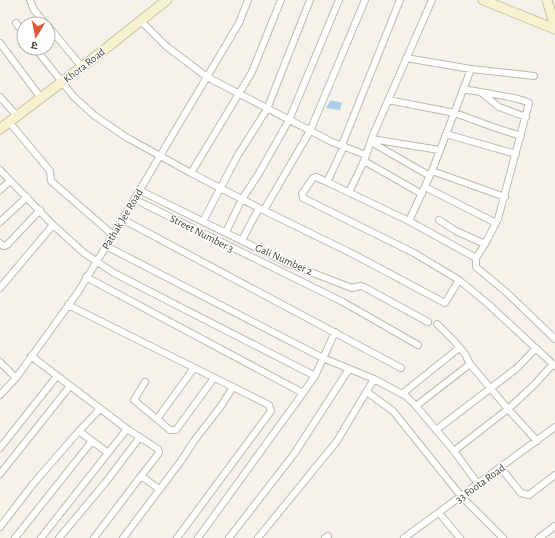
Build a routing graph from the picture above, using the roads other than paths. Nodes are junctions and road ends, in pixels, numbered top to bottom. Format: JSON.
{"nodes":[{"id":1,"x":30,"y":0,"type":"edge"},
{"id":2,"x":166,"y":0,"type":"edge"},
{"id":3,"x":248,"y":0,"type":"edge"},
{"id":4,"x":281,"y":0,"type":"edge"},
{"id":5,"x":310,"y":0,"type":"edge"},
{"id":6,"x":339,"y":0,"type":"edge"},
{"id":7,"x":365,"y":0,"type":"edge"},
{"id":8,"x":400,"y":0,"type":"edge"},
{"id":9,"x":432,"y":0,"type":"edge"},
{"id":10,"x":483,"y":0,"type":"edge"},
{"id":11,"x":546,"y":0,"type":"edge"},
{"id":12,"x":39,"y":16,"type":"edge"},
{"id":13,"x":141,"y":21,"type":"junction"},
{"id":14,"x":555,"y":28,"type":"edge"},
{"id":15,"x":56,"y":36,"type":"edge"},
{"id":16,"x":0,"y":43,"type":"edge"},
{"id":17,"x":41,"y":56,"type":"edge"},
{"id":18,"x":406,"y":58,"type":"junction"},
{"id":19,"x":82,"y":67,"type":"junction"},
{"id":20,"x":471,"y":69,"type":"junction"},
{"id":21,"x":534,"y":76,"type":"dead end"},
{"id":22,"x":207,"y":77,"type":"junction"},
{"id":23,"x":61,"y":83,"type":"junction"},
{"id":24,"x":463,"y":89,"type":"junction"},
{"id":25,"x":482,"y":93,"type":"junction"},
{"id":26,"x":239,"y":94,"type":"junction"},
{"id":27,"x":0,"y":97,"type":"edge"},
{"id":28,"x":41,"y":98,"type":"junction"},
{"id":29,"x":388,"y":100,"type":"junction"},
{"id":30,"x":267,"y":109,"type":"junction"},
{"id":31,"x":455,"y":113,"type":"junction"},
{"id":32,"x":526,"y":117,"type":"junction"},
{"id":33,"x":13,"y":120,"type":"junction"},
{"id":34,"x":289,"y":120,"type":"junction"},
{"id":35,"x":0,"y":129,"type":"edge"},
{"id":36,"x":310,"y":131,"type":"junction"},
{"id":37,"x":446,"y":134,"type":"junction"},
{"id":38,"x":521,"y":136,"type":"junction"},
{"id":39,"x":371,"y":141,"type":"junction"},
{"id":40,"x":343,"y":146,"type":"junction"},
{"id":41,"x":439,"y":150,"type":"junction"},
{"id":42,"x":366,"y":154,"type":"junction"},
{"id":43,"x":516,"y":154,"type":"junction"},
{"id":44,"x":160,"y":157,"type":"junction"},
{"id":45,"x":364,"y":161,"type":"junction"},
{"id":46,"x":0,"y":170,"type":"edge"},
{"id":47,"x":191,"y":173,"type":"junction"},
{"id":48,"x":431,"y":173,"type":"junction"},
{"id":49,"x":10,"y":181,"type":"junction"},
{"id":50,"x":327,"y":182,"type":"junction"},
{"id":51,"x":425,"y":187,"type":"junction"},
{"id":52,"x":220,"y":188,"type":"junction"},
{"id":53,"x":0,"y":190,"type":"edge"},
{"id":54,"x":140,"y":190,"type":"junction"},
{"id":55,"x":349,"y":192,"type":"junction"},
{"id":56,"x":422,"y":194,"type":"junction"},
{"id":57,"x":27,"y":197,"type":"junction"},
{"id":58,"x":504,"y":197,"type":"junction"},
{"id":59,"x":134,"y":199,"type":"junction"},
{"id":60,"x":242,"y":199,"type":"junction"},
{"id":61,"x":261,"y":209,"type":"junction"},
{"id":62,"x":40,"y":210,"type":"junction"},
{"id":63,"x":122,"y":219,"type":"junction"},
{"id":64,"x":439,"y":220,"type":"dead end"},
{"id":65,"x":203,"y":221,"type":"junction"},
{"id":66,"x":409,"y":221,"type":"junction"},
{"id":67,"x":0,"y":222,"type":"edge"},
{"id":68,"x":496,"y":223,"type":"junction"},
{"id":69,"x":53,"y":225,"type":"junction"},
{"id":70,"x":226,"y":232,"type":"junction"},
{"id":71,"x":113,"y":235,"type":"junction"},
{"id":72,"x":242,"y":240,"type":"junction"},
{"id":73,"x":0,"y":243,"type":"edge"},
{"id":74,"x":484,"y":244,"type":"junction"},
{"id":75,"x":106,"y":246,"type":"junction"},
{"id":76,"x":476,"y":258,"type":"junction"},
{"id":77,"x":96,"y":262,"type":"junction"},
{"id":78,"x":86,"y":277,"type":"junction"},
{"id":79,"x":459,"y":280,"type":"junction"},
{"id":80,"x":0,"y":288,"type":"edge"},
{"id":81,"x":68,"y":305,"type":"junction"},
{"id":82,"x":428,"y":322,"type":"dead end"},
{"id":83,"x":437,"y":324,"type":"dead end"},
{"id":84,"x":335,"y":332,"type":"junction"},
{"id":85,"x":555,"y":339,"type":"edge"},
{"id":86,"x":418,"y":345,"type":"dead end"},
{"id":87,"x":459,"y":348,"type":"junction"},
{"id":88,"x":536,"y":348,"type":"junction"},
{"id":89,"x":31,"y":356,"type":"junction"},
{"id":90,"x":323,"y":358,"type":"junction"},
{"id":91,"x":0,"y":362,"type":"edge"},
{"id":92,"x":470,"y":364,"type":"junction"},
{"id":93,"x":554,"y":365,"type":"edge"},
{"id":94,"x":194,"y":368,"type":"junction"},
{"id":95,"x":401,"y":368,"type":"dead end"},
{"id":96,"x":349,"y":369,"type":"junction"},
{"id":97,"x":57,"y":376,"type":"junction"},
{"id":98,"x":315,"y":376,"type":"junction"},
{"id":99,"x":16,"y":378,"type":"junction"},
{"id":100,"x":214,"y":378,"type":"junction"},
{"id":101,"x":374,"y":379,"type":"junction"},
{"id":102,"x":145,"y":382,"type":"dead end"},
{"id":103,"x":70,"y":386,"type":"junction"},
{"id":104,"x":233,"y":387,"type":"junction"},
{"id":105,"x":491,"y":388,"type":"junction"},
{"id":106,"x":367,"y":392,"type":"junction"},
{"id":107,"x":303,"y":393,"type":"junction"},
{"id":108,"x":402,"y":394,"type":"junction"},
{"id":109,"x":0,"y":395,"type":"edge"},
{"id":110,"x":416,"y":406,"type":"junction"},
{"id":111,"x":100,"y":409,"type":"junction"},
{"id":112,"x":508,"y":409,"type":"junction"},
{"id":113,"x":157,"y":419,"type":"junction"},
{"id":114,"x":555,"y":427,"type":"edge"},
{"id":115,"x":127,"y":429,"type":"junction"},
{"id":116,"x":436,"y":430,"type":"junction"},
{"id":117,"x":79,"y":431,"type":"junction"},
{"id":118,"x":140,"y":437,"type":"junction"},
{"id":119,"x":92,"y":441,"type":"junction"},
{"id":120,"x":537,"y":441,"type":"junction"},
{"id":121,"x":0,"y":448,"type":"edge"},
{"id":122,"x":454,"y":451,"type":"junction"},
{"id":123,"x":108,"y":453,"type":"junction"},
{"id":124,"x":500,"y":467,"type":"junction"},
{"id":125,"x":0,"y":474,"type":"edge"},
{"id":126,"x":555,"y":474,"type":"edge"},
{"id":127,"x":141,"y":476,"type":"junction"},
{"id":128,"x":478,"y":484,"type":"junction"},
{"id":129,"x":159,"y":489,"type":"junction"},
{"id":130,"x":461,"y":496,"type":"junction"},
{"id":131,"x":439,"y":513,"type":"junction"},
{"id":132,"x":555,"y":526,"type":"edge"},
{"id":133,"x":0,"y":527,"type":"edge"},
{"id":134,"x":15,"y":538,"type":"edge"},
{"id":135,"x":41,"y":538,"type":"edge"},
{"id":136,"x":59,"y":538,"type":"edge"},
{"id":137,"x":94,"y":538,"type":"edge"},
{"id":138,"x":123,"y":538,"type":"edge"},
{"id":139,"x":177,"y":538,"type":"edge"},
{"id":140,"x":198,"y":538,"type":"edge"},
{"id":141,"x":229,"y":538,"type":"edge"},
{"id":142,"x":258,"y":538,"type":"edge"},
{"id":143,"x":404,"y":538,"type":"edge"},
{"id":144,"x":460,"y":538,"type":"edge"},
{"id":145,"x":503,"y":538,"type":"edge"},
{"id":146,"x":539,"y":538,"type":"edge"}],
"edges":[{"from":1,"to":12,"type":"street"},
{"from":2,"to":13,"type":"street","name":"Khora Road"},
{"from":3,"to":22,"type":"street","name":"Pathak Jee Road"},
{"from":4,"to":26,"type":"street"},
{"from":5,"to":30,"type":"street"},
{"from":6,"to":34,"type":"street"},
{"from":7,"to":36,"type":"street"},
{"from":8,"to":40,"type":"street"},
{"from":9,"to":18,"type":"street"},
{"from":10,"to":14,"type":"street"},
{"from":11,"to":14,"type":"street"},
{"from":13,"to":19,"type":"street","name":"Khora Road"},
{"from":13,"to":22,"type":"street"},
{"from":15,"to":19,"type":"street"},
{"from":16,"to":28,"type":"street"},
{"from":17,"to":23,"type":"street"},
{"from":18,"to":20,"type":"street"},
{"from":18,"to":29,"type":"street"},
{"from":19,"to":23,"type":"street","name":"Khora Road"},
{"from":20,"to":21,"type":"street"},
{"from":20,"to":24,"type":"street"},
{"from":22,"to":26,"type":"street"},
{"from":22,"to":44,"type":"street","name":"Pathak Jee Road"},
{"from":23,"to":28,"type":"street","name":"Khora Road"},
{"from":23,"to":44,"type":"street"},
{"from":24,"to":25,"type":"street"},
{"from":24,"to":31,"type":"street"},
{"from":25,"to":32,"type":"street"},
{"from":25,"to":32,"type":"street"},
{"from":26,"to":30,"type":"street"},
{"from":26,"to":47,"type":"street"},
{"from":27,"to":33,"type":"street"},
{"from":28,"to":33,"type":"street","name":"Khora Road"},
{"from":29,"to":31,"type":"street"},
{"from":29,"to":39,"type":"street"},
{"from":30,"to":34,"type":"street"},
{"from":30,"to":52,"type":"street"},
{"from":31,"to":37,"type":"street"},
{"from":31,"to":38,"type":"street"},
{"from":32,"to":38,"type":"street"},
{"from":33,"to":35,"type":"street","name":"Khora Road"},
{"from":33,"to":71,"type":"street"},
{"from":34,"to":36,"type":"street"},
{"from":34,"to":60,"type":"street"},
{"from":36,"to":40,"type":"street"},
{"from":36,"to":61,"type":"street"},
{"from":37,"to":41,"type":"street"},
{"from":37,"to":43,"type":"street"},
{"from":38,"to":43,"type":"street"},
{"from":39,"to":41,"type":"street"},
{"from":39,"to":42,"type":"street"},
{"from":39,"to":48,"type":"street"},
{"from":40,"to":42,"type":"street"},
{"from":40,"to":50,"type":"street"},
{"from":41,"to":48,"type":"street"},
{"from":42,"to":45,"type":"street"},
{"from":43,"to":58,"type":"street"},
{"from":44,"to":47,"type":"street"},
{"from":44,"to":54,"type":"street","name":"Pathak Jee Road"},
{"from":45,"to":55,"type":"street"},
{"from":45,"to":56,"type":"street"},
{"from":46,"to":49,"type":"street"},
{"from":47,"to":52,"type":"street"},
{"from":48,"to":51,"type":"street"},
{"from":48,"to":58,"type":"street"},
{"from":49,"to":53,"type":"street"},
{"from":49,"to":57,"type":"street"},
{"from":50,"to":55,"type":"street"},
{"from":50,"to":79,"type":"street"},
{"from":51,"to":56,"type":"street"},
{"from":51,"to":68,"type":"street"},
{"from":52,"to":60,"type":"street"},
{"from":52,"to":65,"type":"street"},
{"from":54,"to":59,"type":"street","name":"Pathak Jee Road"},
{"from":54,"to":65,"type":"street","name":"Gali Number 2"},
{"from":55,"to":66,"type":"street"},
{"from":56,"to":66,"type":"street"},
{"from":57,"to":62,"type":"street"},
{"from":57,"to":67,"type":"street"},
{"from":58,"to":68,"type":"street"},
{"from":59,"to":63,"type":"street","name":"Pathak Jee Road"},
{"from":59,"to":86,"type":"street","name":"Street Number 3"},
{"from":60,"to":61,"type":"street"},
{"from":60,"to":70,"type":"street"},
{"from":61,"to":72,"type":"street"},
{"from":61,"to":79,"type":"street"},
{"from":62,"to":69,"type":"street"},
{"from":62,"to":73,"type":"street"},
{"from":63,"to":71,"type":"street","name":"Pathak Jee Road"},
{"from":63,"to":84,"type":"street"},
{"from":64,"to":74,"type":"street"},
{"from":65,"to":70,"type":"street","name":"Gali Number 2"},
{"from":66,"to":76,"type":"street"},
{"from":68,"to":74,"type":"street"},
{"from":69,"to":77,"type":"street"},
{"from":69,"to":80,"type":"street"},
{"from":70,"to":72,"type":"street","name":"Gali Number 2"},
{"from":71,"to":75,"type":"street","name":"Pathak Jee Road"},
{"from":72,"to":82,"type":"street","name":"Gali Number 2"},
{"from":74,"to":76,"type":"street"},
{"from":75,"to":77,"type":"street","name":"Pathak Jee Road"},
{"from":75,"to":90,"type":"street"},
{"from":76,"to":85,"type":"street"},
{"from":77,"to":78,"type":"street","name":"Pathak Jee Road"},
{"from":77,"to":98,"type":"street"},
{"from":78,"to":81,"type":"street","name":"Pathak Jee Road"},
{"from":78,"to":107,"type":"street"},
{"from":79,"to":88,"type":"street"},
{"from":81,"to":89,"type":"street","name":"Pathak Jee Road"},
{"from":81,"to":94,"type":"street"},
{"from":83,"to":87,"type":"street"},
{"from":84,"to":90,"type":"street"},
{"from":84,"to":95,"type":"street"},
{"from":87,"to":92,"type":"street"},
{"from":87,"to":108,"type":"street"},
{"from":88,"to":93,"type":"street"},
{"from":88,"to":105,"type":"street"},
{"from":89,"to":97,"type":"street"},
{"from":89,"to":99,"type":"street","name":"Pathak Jee Road"},
{"from":90,"to":96,"type":"street"},
{"from":90,"to":98,"type":"street"},
{"from":91,"to":99,"type":"street"},
{"from":92,"to":105,"type":"street"},
{"from":92,"to":110,"type":"street"},
{"from":93,"to":112,"type":"street"},
{"from":94,"to":100,"type":"street"},
{"from":94,"to":113,"type":"street"},
{"from":96,"to":101,"type":"street"},
{"from":96,"to":141,"type":"street"},
{"from":97,"to":103,"type":"street"},
{"from":97,"to":121,"type":"street"},
{"from":98,"to":107,"type":"street"},
{"from":99,"to":109,"type":"street","name":"Pathak Jee Road"},
{"from":100,"to":104,"type":"street"},
{"from":100,"to":113,"type":"street"},
{"from":101,"to":106,"type":"street"},
{"from":101,"to":108,"type":"street"},
{"from":102,"to":113,"type":"street"},
{"from":103,"to":111,"type":"street"},
{"from":103,"to":125,"type":"street"},
{"from":104,"to":129,"type":"street"},
{"from":104,"to":139,"type":"street"},
{"from":105,"to":112,"type":"street"},
{"from":105,"to":116,"type":"street"},
{"from":106,"to":130,"type":"street"},
{"from":106,"to":142,"type":"street"},
{"from":107,"to":140,"type":"street"},
{"from":108,"to":110,"type":"street"},
{"from":110,"to":116,"type":"street"},
{"from":111,"to":115,"type":"street"},
{"from":111,"to":117,"type":"street"},
{"from":112,"to":120,"type":"street"},
{"from":112,"to":122,"type":"street"},
{"from":114,"to":120,"type":"street","name":"33 Foota Road"},
{"from":115,"to":118,"type":"street"},
{"from":115,"to":123,"type":"street"},
{"from":116,"to":122,"type":"street"},
{"from":117,"to":119,"type":"street"},
{"from":117,"to":133,"type":"street"},
{"from":118,"to":127,"type":"street"},
{"from":118,"to":136,"type":"street"},
{"from":119,"to":123,"type":"street"},
{"from":119,"to":134,"type":"street"},
{"from":120,"to":124,"type":"street","name":"33 Foota Road"},
{"from":122,"to":128,"type":"street"},
{"from":123,"to":135,"type":"street"},
{"from":124,"to":126,"type":"street"},
{"from":124,"to":128,"type":"street","name":"33 Foota Road"},
{"from":127,"to":129,"type":"street"},
{"from":127,"to":137,"type":"street"},
{"from":128,"to":130,"type":"street","name":"33 Foota Road"},
{"from":129,"to":138,"type":"street"},
{"from":130,"to":131,"type":"street","name":"33 Foota Road"},
{"from":130,"to":145,"type":"street"},
{"from":131,"to":143,"type":"street","name":"33 Foota Road"},
{"from":131,"to":144,"type":"street"},
{"from":132,"to":146,"type":"street"}]}
